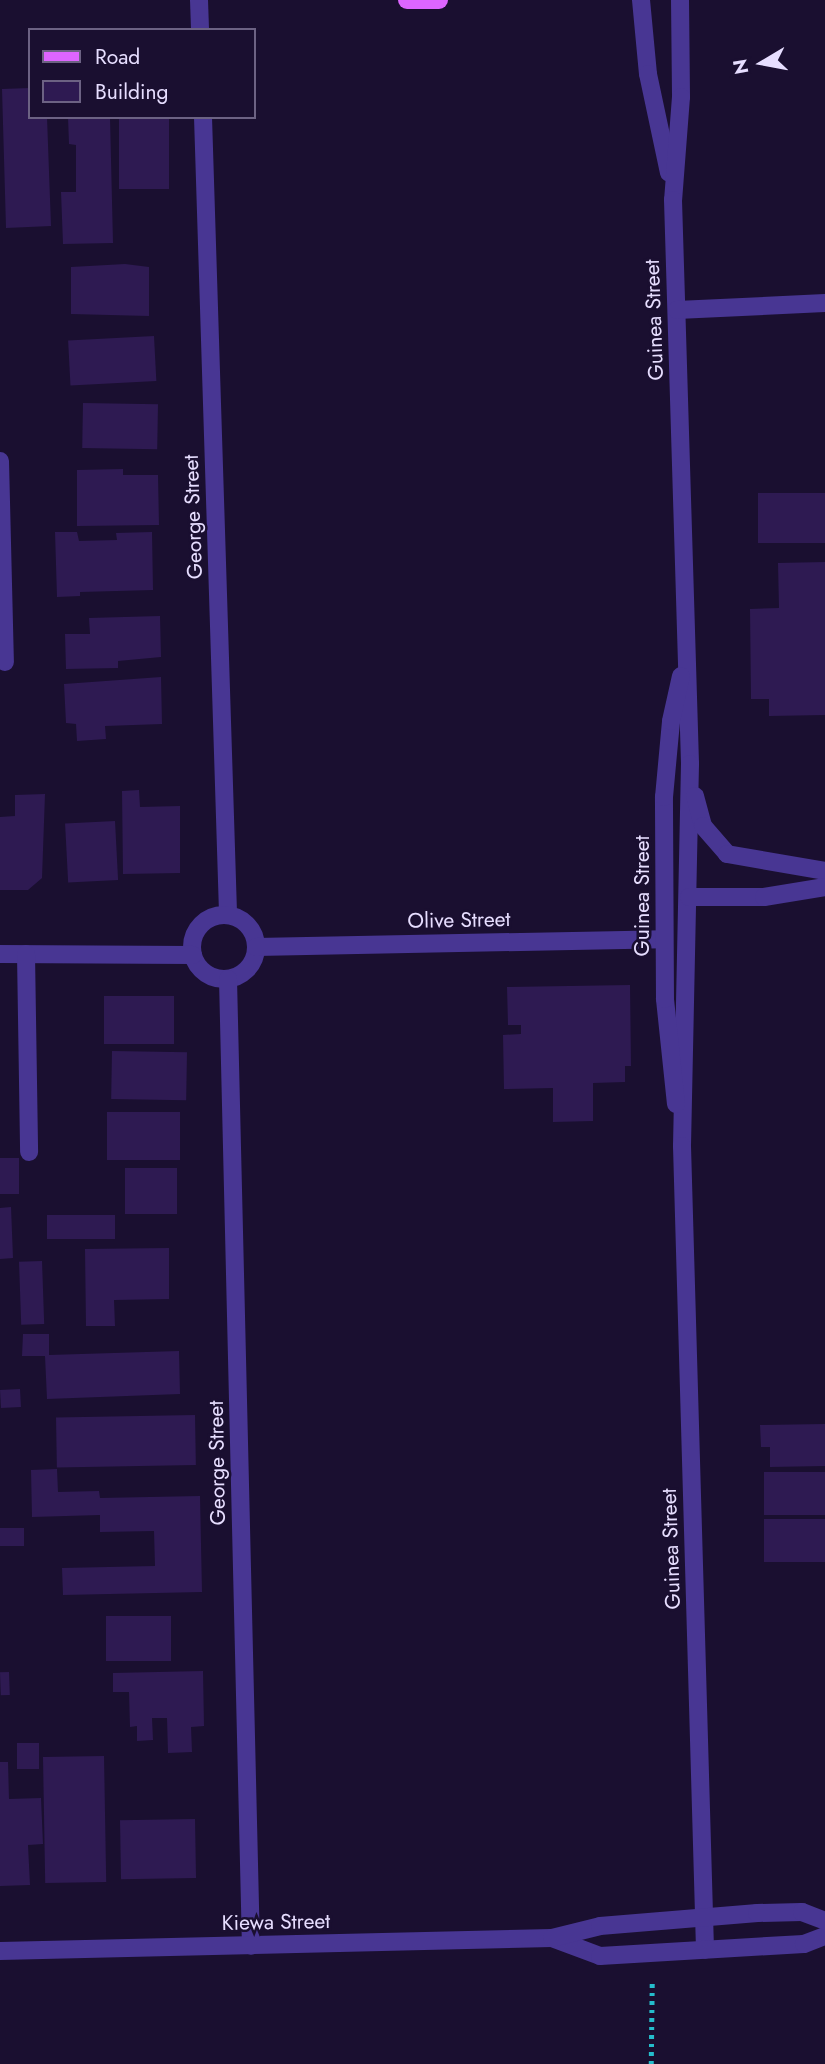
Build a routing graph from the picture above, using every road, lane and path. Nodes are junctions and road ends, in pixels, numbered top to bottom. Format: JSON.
{"nodes":[{"id":1,"x":199,"y":0,"type":"edge"},
{"id":2,"x":407,"y":0,"type":"edge"},
{"id":3,"x":439,"y":0,"type":"edge"},
{"id":4,"x":641,"y":0,"type":"edge"},
{"id":5,"x":680,"y":0,"type":"edge"},
{"id":6,"x":200,"y":28,"type":"edge"},
{"id":7,"x":203,"y":119,"type":"edge"},
{"id":8,"x":673,"y":200,"type":"junction"},
{"id":9,"x":825,"y":303,"type":"edge"},
{"id":10,"x":677,"y":310,"type":"junction"},
{"id":11,"x":0,"y":461,"type":"edge"},
{"id":12,"x":687,"y":648,"type":"junction"},
{"id":13,"x":5,"y":662,"type":"dead end"},
{"id":14,"x":690,"y":764,"type":"junction"},
{"id":15,"x":665,"y":825,"type":"junction"},
{"id":16,"x":825,"y":872,"type":"edge"},
{"id":17,"x":825,"y":887,"type":"edge"},
{"id":18,"x":689,"y":897,"type":"junction"},
{"id":19,"x":228,"y":914,"type":"junction"},
{"id":20,"x":663,"y":939,"type":"junction"},
{"id":21,"x":256,"y":947,"type":"junction"},
{"id":22,"x":0,"y":954,"type":"edge"},
{"id":23,"x":26,"y":954,"type":"junction"},
{"id":24,"x":193,"y":955,"type":"junction"},
{"id":25,"x":228,"y":979,"type":"junction"},
{"id":26,"x":681,"y":1146,"type":"junction"},
{"id":27,"x":29,"y":1152,"type":"dead end"},
{"id":28,"x":705,"y":1919,"type":"junction"},
{"id":29,"x":825,"y":1921,"type":"edge"},
{"id":30,"x":825,"y":1936,"type":"edge"},
{"id":31,"x":552,"y":1938,"type":"junction"},
{"id":32,"x":251,"y":1945,"type":"junction"},
{"id":33,"x":705,"y":1950,"type":"junction"},
{"id":34,"x":0,"y":1951,"type":"edge"},
{"id":35,"x":652,"y":1983,"type":"dead end"},
{"id":36,"x":651,"y":2064,"type":"edge"}],
"edges":[{"from":1,"to":6,"type":"street"},
{"from":2,"to":3,"type":"main road"},
{"from":4,"to":8,"type":"street","name":"Guinea Street"},
{"from":5,"to":8,"type":"street","name":"Guinea Street"},
{"from":7,"to":19,"type":"street","name":"George Street"},
{"from":8,"to":10,"type":"street","name":"Guinea Street"},
{"from":9,"to":10,"type":"street"},
{"from":10,"to":12,"type":"street","name":"Guinea Street"},
{"from":11,"to":13,"type":"street"},
{"from":12,"to":14,"type":"street","name":"Guinea Street"},
{"from":12,"to":15,"type":"street","name":"Guinea Street"},
{"from":14,"to":16,"type":"street"},
{"from":14,"to":18,"type":"street","name":"Guinea Street"},
{"from":15,"to":18,"type":"street"},
{"from":15,"to":20,"type":"street","name":"Guinea Street"},
{"from":17,"to":18,"type":"street"},
{"from":18,"to":26,"type":"street","name":"Guinea Street"},
{"from":19,"to":21,"type":"street"},
{"from":19,"to":24,"type":"street"},
{"from":20,"to":21,"type":"street","name":"Olive Street"},
{"from":20,"to":26,"type":"street","name":"Guinea Street"},
{"from":21,"to":25,"type":"street"},
{"from":22,"to":23,"type":"street"},
{"from":23,"to":24,"type":"street"},
{"from":23,"to":27,"type":"street"},
{"from":24,"to":25,"type":"street"},
{"from":25,"to":32,"type":"street","name":"George Street"},
{"from":26,"to":28,"type":"street","name":"Guinea Street"},
{"from":28,"to":29,"type":"street","name":"Kiewa Street"},
{"from":28,"to":31,"type":"street","name":"Kiewa Street"},
{"from":28,"to":33,"type":"street","name":"Guinea Street"},
{"from":30,"to":33,"type":"street","name":"Kiewa Street"},
{"from":31,"to":32,"type":"street","name":"Kiewa Street"},
{"from":31,"to":33,"type":"street","name":"Kiewa Street"},
{"from":32,"to":34,"type":"street","name":"Kiewa Street"},
{"from":35,"to":36,"type":"path"}]}
